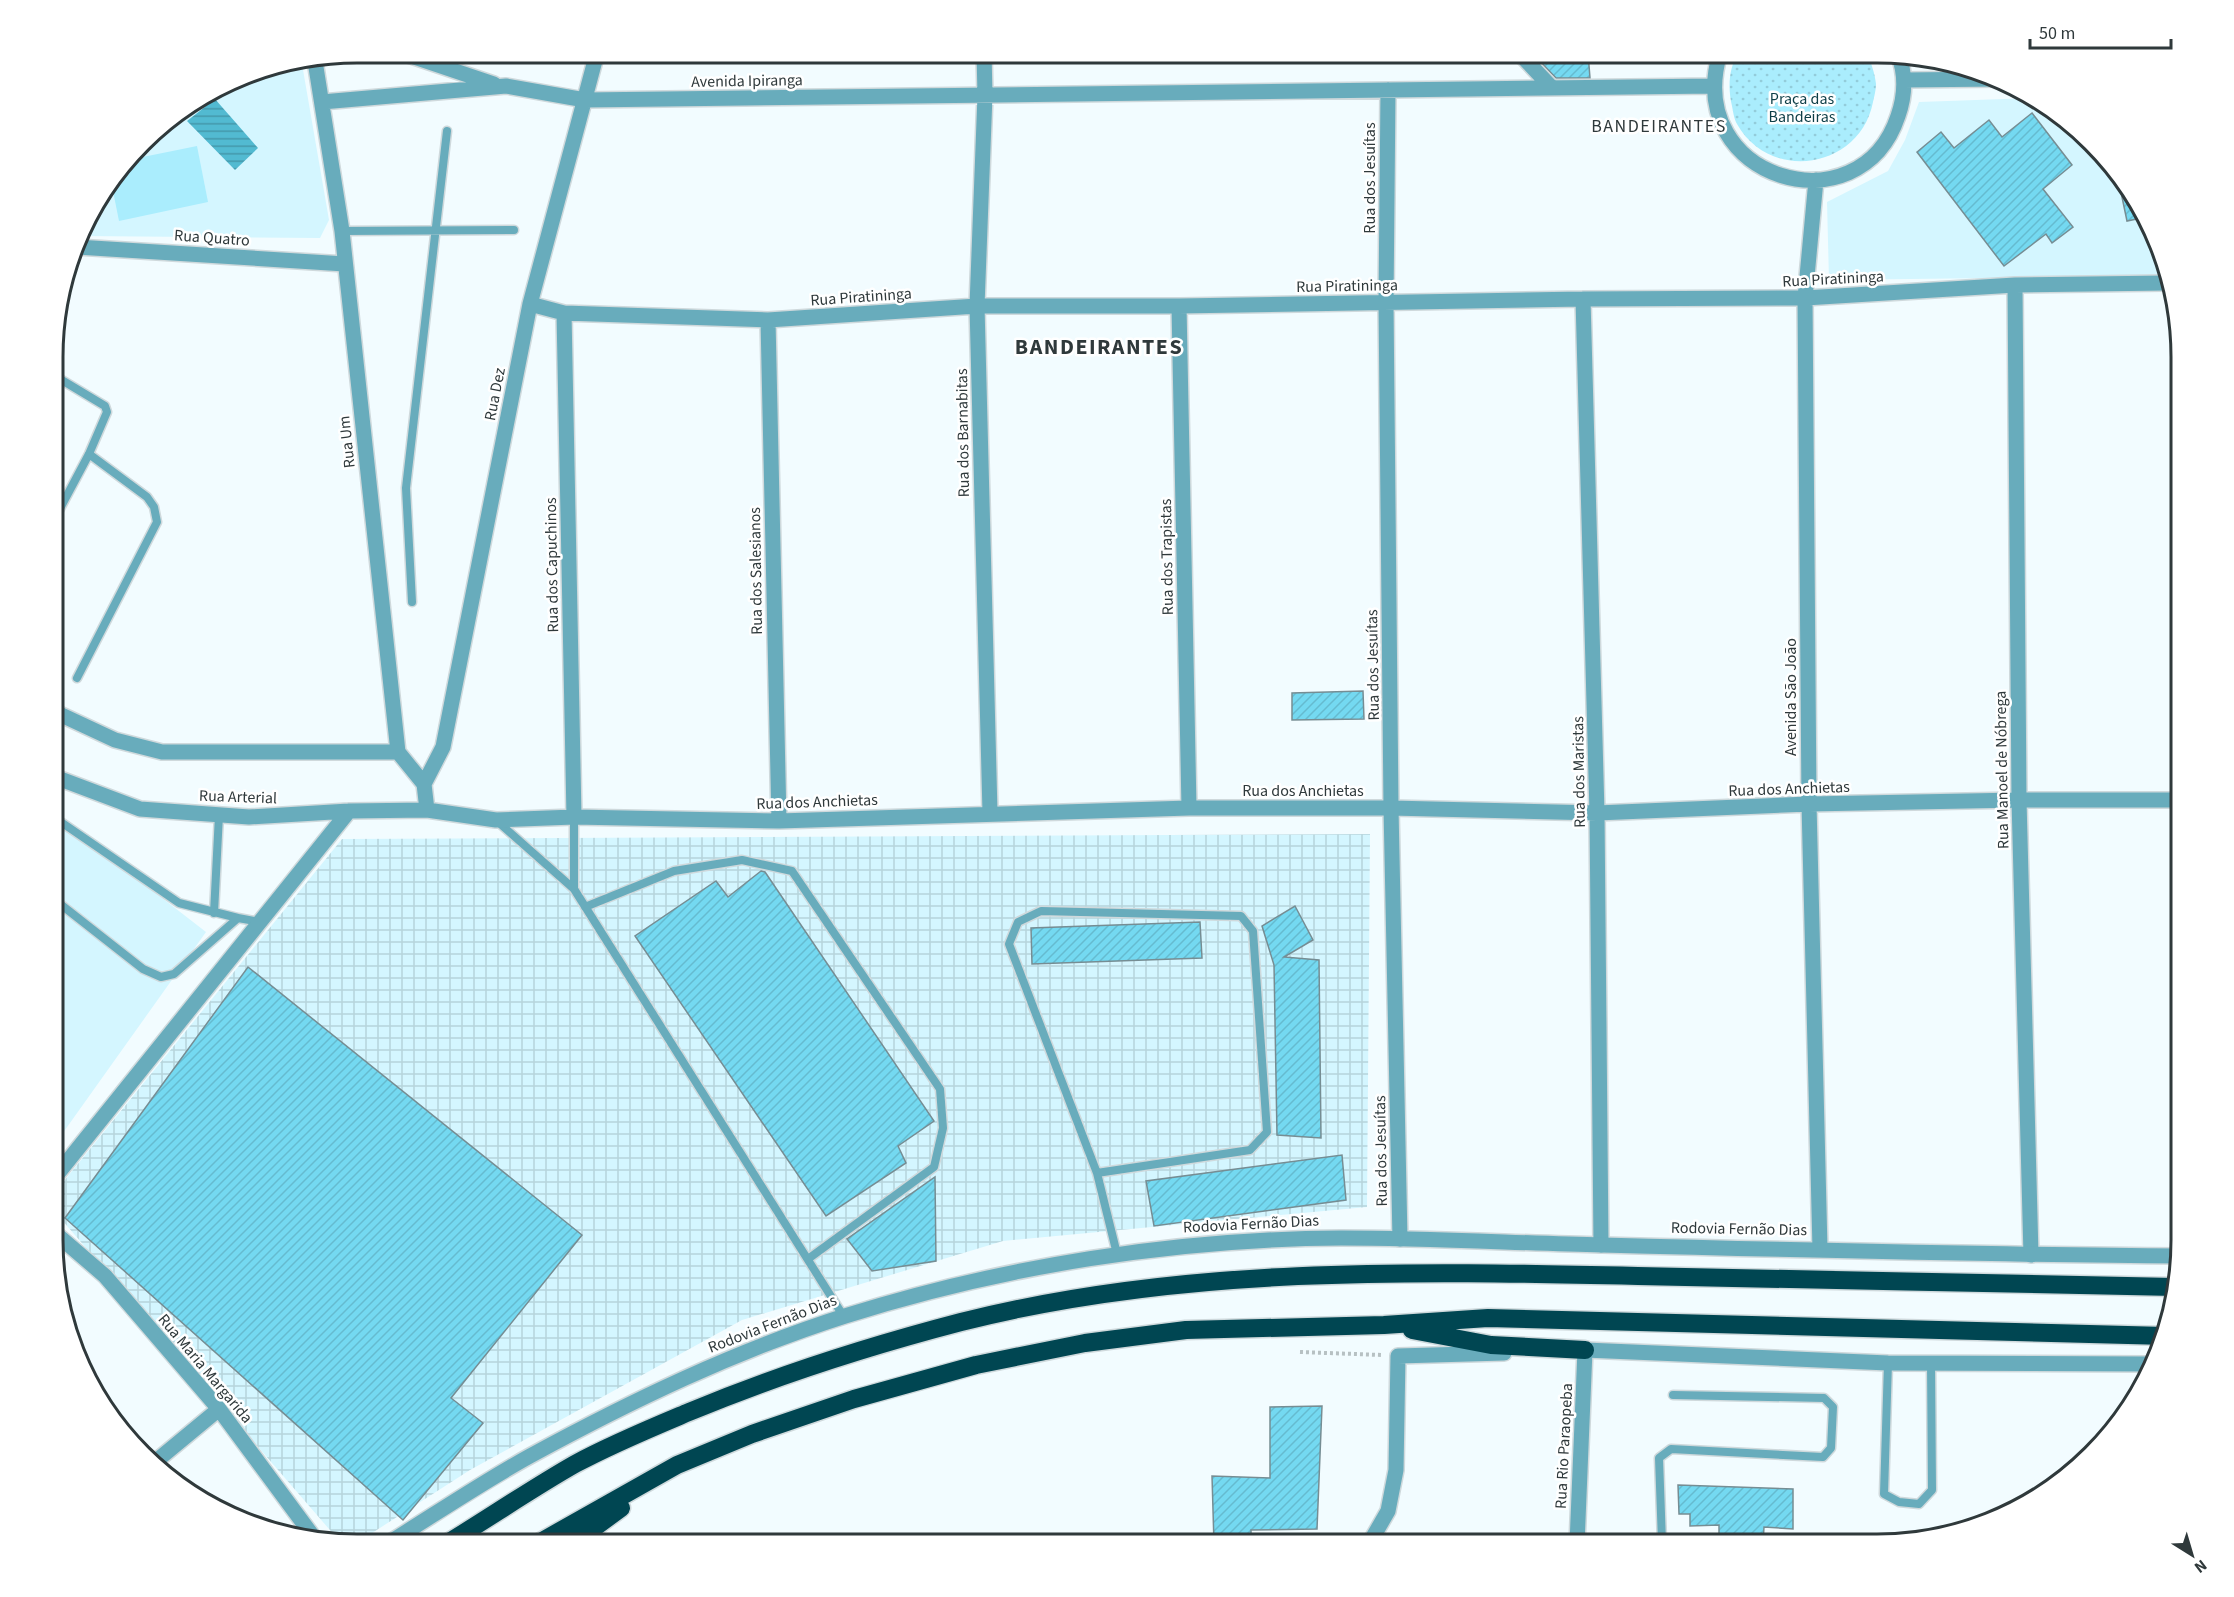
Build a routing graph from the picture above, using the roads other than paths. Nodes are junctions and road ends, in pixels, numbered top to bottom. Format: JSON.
{"nodes":[{"id":1,"x":432,"y":63,"type":"edge"},
{"id":2,"x":594,"y":63,"type":"edge"},
{"id":3,"x":984,"y":63,"type":"edge"},
{"id":4,"x":1528,"y":63,"type":"edge"},
{"id":5,"x":1717,"y":63,"type":"edge"},
{"id":6,"x":1900,"y":64,"type":"edge"},
{"id":7,"x":316,"y":66,"type":"edge"},
{"id":8,"x":1972,"y":79,"type":"edge"},
{"id":9,"x":1904,"y":80,"type":"junction"},
{"id":10,"x":506,"y":86,"type":"junction"},
{"id":11,"x":1714,"y":86,"type":"junction"},
{"id":12,"x":1552,"y":88,"type":"junction"},
{"id":13,"x":1388,"y":90,"type":"junction"},
{"id":14,"x":985,"y":95,"type":"junction"},
{"id":15,"x":585,"y":100,"type":"junction"},
{"id":16,"x":322,"y":102,"type":"junction"},
{"id":17,"x":447,"y":131,"type":"dead end"},
{"id":18,"x":1816,"y":180,"type":"junction"},
{"id":19,"x":514,"y":230,"type":"dead end"},
{"id":20,"x":342,"y":231,"type":"junction"},
{"id":21,"x":436,"y":231,"type":"junction"},
{"id":22,"x":84,"y":248,"type":"edge"},
{"id":23,"x":345,"y":264,"type":"junction"},
{"id":24,"x":2161,"y":283,"type":"edge"},
{"id":25,"x":2015,"y":285,"type":"junction"},
{"id":26,"x":1583,"y":298,"type":"junction"},
{"id":27,"x":1804,"y":298,"type":"junction"},
{"id":28,"x":1386,"y":302,"type":"junction"},
{"id":29,"x":530,"y":304,"type":"junction"},
{"id":30,"x":977,"y":306,"type":"junction"},
{"id":31,"x":1179,"y":306,"type":"junction"},
{"id":32,"x":564,"y":313,"type":"junction"},
{"id":33,"x":768,"y":320,"type":"junction"},
{"id":34,"x":63,"y":381,"type":"edge"},
{"id":35,"x":89,"y":454,"type":"junction"},
{"id":36,"x":63,"y":503,"type":"edge"},
{"id":37,"x":412,"y":602,"type":"dead end"},
{"id":38,"x":77,"y":678,"type":"dead end"},
{"id":39,"x":63,"y":716,"type":"edge"},
{"id":40,"x":398,"y":752,"type":"junction"},
{"id":41,"x":63,"y":780,"type":"edge"},
{"id":42,"x":424,"y":784,"type":"junction"},
{"id":43,"x":2019,"y":800,"type":"junction"},
{"id":44,"x":2171,"y":800,"type":"edge"},
{"id":45,"x":1809,"y":804,"type":"junction"},
{"id":46,"x":1189,"y":808,"type":"junction"},
{"id":47,"x":1391,"y":808,"type":"junction"},
{"id":48,"x":427,"y":810,"type":"junction"},
{"id":49,"x":349,"y":811,"type":"junction"},
{"id":50,"x":990,"y":813,"type":"junction"},
{"id":51,"x":1597,"y":813,"type":"junction"},
{"id":52,"x":219,"y":815,"type":"junction"},
{"id":53,"x":574,"y":817,"type":"junction"},
{"id":54,"x":496,"y":820,"type":"junction"},
{"id":55,"x":779,"y":821,"type":"junction"},
{"id":56,"x":63,"y":824,"type":"edge"},
{"id":57,"x":574,"y":889,"type":"junction"},
{"id":58,"x":63,"y":906,"type":"edge"},
{"id":59,"x":585,"y":907,"type":"junction"},
{"id":60,"x":214,"y":913,"type":"junction"},
{"id":61,"x":238,"y":918,"type":"junction"},
{"id":62,"x":260,"y":922,"type":"junction"},
{"id":63,"x":63,"y":1167,"type":"edge"},
{"id":64,"x":1097,"y":1173,"type":"junction"},
{"id":65,"x":1401,"y":1239,"type":"junction"},
{"id":66,"x":63,"y":1240,"type":"edge"},
{"id":67,"x":1601,"y":1245,"type":"junction"},
{"id":68,"x":1820,"y":1249,"type":"junction"},
{"id":69,"x":1117,"y":1254,"type":"junction"},
{"id":70,"x":2031,"y":1255,"type":"junction"},
{"id":71,"x":2170,"y":1256,"type":"edge"},
{"id":72,"x":808,"y":1259,"type":"junction"},
{"id":73,"x":2167,"y":1287,"type":"edge"},
{"id":74,"x":844,"y":1317,"type":"junction"},
{"id":75,"x":1384,"y":1324,"type":"junction"},
{"id":76,"x":2154,"y":1336,"type":"edge"},
{"id":77,"x":1585,"y":1350,"type":"junction"},
{"id":78,"x":1888,"y":1363,"type":"junction"},
{"id":79,"x":1930,"y":1363,"type":"junction"},
{"id":80,"x":2144,"y":1364,"type":"edge"},
{"id":81,"x":1673,"y":1395,"type":"dead end"},
{"id":82,"x":219,"y":1409,"type":"junction"},
{"id":83,"x":160,"y":1458,"type":"edge"},
{"id":84,"x":677,"y":1465,"type":"junction"},
{"id":85,"x":308,"y":1529,"type":"edge"},
{"id":86,"x":403,"y":1534,"type":"edge"},
{"id":87,"x":462,"y":1534,"type":"edge"},
{"id":88,"x":555,"y":1534,"type":"edge"},
{"id":89,"x":585,"y":1534,"type":"edge"},
{"id":90,"x":1375,"y":1534,"type":"edge"},
{"id":91,"x":1577,"y":1534,"type":"edge"},
{"id":92,"x":1662,"y":1534,"type":"edge"}],
"edges":[{"from":1,"to":10,"type":"street"},
{"from":2,"to":15,"type":"street","name":"Rua Dez"},
{"from":3,"to":14,"type":"street","name":"Rua dos Barnabitas"},
{"from":4,"to":12,"type":"street"},
{"from":5,"to":11,"type":"street"},
{"from":6,"to":9,"type":"street"},
{"from":7,"to":16,"type":"street","name":"Rua Um"},
{"from":8,"to":9,"type":"street"},
{"from":9,"to":18,"type":"street"},
{"from":10,"to":15,"type":"street","name":"Avenida Ipiranga"},
{"from":10,"to":16,"type":"street","name":"Avenida Ipiranga"},
{"from":11,"to":12,"type":"street","name":"Avenida Ipiranga"},
{"from":11,"to":18,"type":"street"},
{"from":12,"to":13,"type":"street","name":"Avenida Ipiranga"},
{"from":13,"to":14,"type":"street","name":"Avenida Ipiranga"},
{"from":13,"to":28,"type":"street","name":"Rua dos Jesuítas"},
{"from":14,"to":15,"type":"street","name":"Avenida Ipiranga"},
{"from":14,"to":30,"type":"street","name":"Rua dos Barnabitas"},
{"from":15,"to":29,"type":"street","name":"Rua Dez"},
{"from":16,"to":20,"type":"street","name":"Rua Um"},
{"from":17,"to":21,"type":"lane"},
{"from":18,"to":27,"type":"street","name":"Avenida São João"},
{"from":19,"to":21,"type":"lane"},
{"from":20,"to":21,"type":"lane"},
{"from":20,"to":23,"type":"street","name":"Rua Um"},
{"from":21,"to":37,"type":"lane"},
{"from":22,"to":23,"type":"street","name":"Rua Quatro"},
{"from":23,"to":40,"type":"street","name":"Rua Um"},
{"from":24,"to":25,"type":"street","name":"Rua Piratininga"},
{"from":25,"to":27,"type":"street","name":"Rua Piratininga"},
{"from":25,"to":43,"type":"street","name":"Rua Manoel de Nóbrega"},
{"from":26,"to":27,"type":"street","name":"Rua Piratininga"},
{"from":26,"to":28,"type":"street","name":"Rua Piratininga"},
{"from":26,"to":51,"type":"street","name":"Rua dos Maristas"},
{"from":27,"to":45,"type":"street","name":"Avenida São João"},
{"from":28,"to":31,"type":"street","name":"Rua Piratininga"},
{"from":28,"to":47,"type":"street","name":"Rua dos Jesuítas"},
{"from":29,"to":32,"type":"street","name":"Rua Piratininga"},
{"from":29,"to":42,"type":"street","name":"Rua Dez"},
{"from":30,"to":31,"type":"street","name":"Rua Piratininga"},
{"from":30,"to":33,"type":"street","name":"Rua Piratininga"},
{"from":30,"to":50,"type":"street","name":"Rua dos Barnabitas"},
{"from":31,"to":46,"type":"street","name":"Rua dos Trapistas"},
{"from":32,"to":33,"type":"street","name":"Rua Piratininga"},
{"from":32,"to":53,"type":"street","name":"Rua dos Capuchinos"},
{"from":33,"to":55,"type":"street","name":"Rua dos Salesianos"},
{"from":34,"to":35,"type":"lane"},
{"from":35,"to":36,"type":"lane"},
{"from":35,"to":38,"type":"lane"},
{"from":39,"to":40,"type":"street"},
{"from":40,"to":42,"type":"street"},
{"from":41,"to":52,"type":"street","name":"Rua Arterial"},
{"from":42,"to":48,"type":"street"},
{"from":43,"to":44,"type":"street","name":"Rua dos Anchietas"},
{"from":43,"to":45,"type":"street","name":"Rua dos Anchietas"},
{"from":43,"to":70,"type":"street","name":"Rua Manoel de Nóbrega"},
{"from":45,"to":51,"type":"street","name":"Rua dos Anchietas"},
{"from":45,"to":68,"type":"street","name":"Avenida São João"},
{"from":46,"to":47,"type":"street","name":"Rua dos Anchietas"},
{"from":46,"to":50,"type":"street","name":"Rua dos Anchietas"},
{"from":47,"to":51,"type":"street","name":"Rua dos Anchietas"},
{"from":47,"to":65,"type":"street","name":"Rua dos Jesuítas"},
{"from":48,"to":49,"type":"street","name":"Rua Arterial"},
{"from":48,"to":54,"type":"street","name":"Rua dos Anchietas"},
{"from":49,"to":52,"type":"street","name":"Rua Arterial"},
{"from":49,"to":62,"type":"street"},
{"from":50,"to":55,"type":"street","name":"Rua dos Anchietas"},
{"from":51,"to":67,"type":"street","name":"Rua dos Maristas"},
{"from":52,"to":60,"type":"lane"},
{"from":53,"to":54,"type":"street","name":"Rua dos Anchietas"},
{"from":53,"to":55,"type":"street","name":"Rua dos Anchietas"},
{"from":53,"to":57,"type":"lane"},
{"from":54,"to":57,"type":"lane"},
{"from":56,"to":60,"type":"lane"},
{"from":57,"to":59,"type":"lane"},
{"from":58,"to":61,"type":"lane"},
{"from":59,"to":72,"type":"lane"},
{"from":59,"to":72,"type":"lane"},
{"from":60,"to":61,"type":"lane"},
{"from":61,"to":62,"type":"lane"},
{"from":62,"to":63,"type":"street"},
{"from":64,"to":64,"type":"lane"},
{"from":64,"to":69,"type":"lane"},
{"from":65,"to":67,"type":"street","name":"Rodovia Fernão Dias"},
{"from":65,"to":69,"type":"street","name":"Rodovia Fernão Dias"},
{"from":66,"to":82,"type":"street","name":"Rua Maria Margarida"},
{"from":67,"to":68,"type":"street","name":"Rodovia Fernão Dias"},
{"from":68,"to":70,"type":"street","name":"Rodovia Fernão Dias"},
{"from":69,"to":74,"type":"street","name":"Rodovia Fernão Dias"},
{"from":70,"to":71,"type":"street","name":"Rodovia Fernão Dias"},
{"from":72,"to":74,"type":"lane"},
{"from":73,"to":87,"type":"highway"},
{"from":74,"to":86,"type":"street","name":"Rodovia Fernão Dias"},
{"from":75,"to":76,"type":"highway"},
{"from":75,"to":77,"type":"highway"},
{"from":75,"to":84,"type":"highway"},
{"from":77,"to":78,"type":"street"},
{"from":77,"to":90,"type":"street"},
{"from":77,"to":91,"type":"street","name":"Rua Rio Paraopeba"},
{"from":78,"to":79,"type":"street"},
{"from":78,"to":79,"type":"lane"},
{"from":79,"to":80,"type":"street"},
{"from":81,"to":92,"type":"lane"},
{"from":82,"to":83,"type":"street"},
{"from":82,"to":85,"type":"street","name":"Rua Maria Margarida"},
{"from":84,"to":88,"type":"highway"},
{"from":84,"to":89,"type":"highway"}]}
